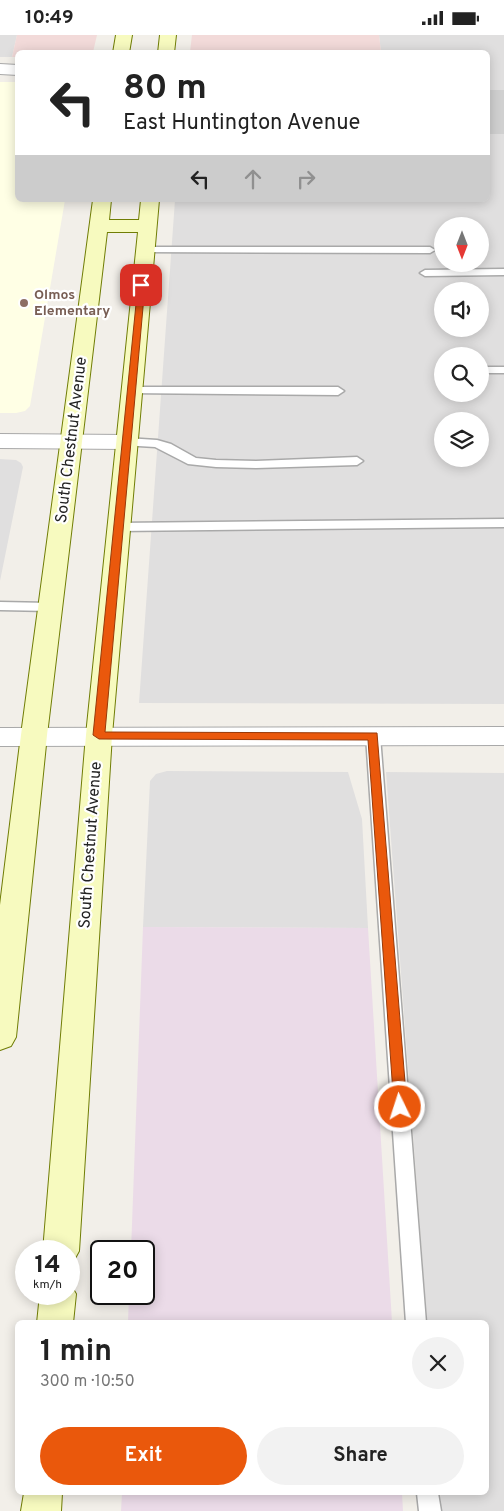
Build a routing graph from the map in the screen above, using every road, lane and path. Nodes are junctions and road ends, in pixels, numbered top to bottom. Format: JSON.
{"nodes":[{"id":1,"x":124,"y":35,"type":"edge"},
{"id":2,"x":168,"y":35,"type":"edge"},
{"id":3,"x":122,"y":50,"type":"edge"},
{"id":4,"x":166,"y":50,"type":"edge"},
{"id":5,"x":0,"y":69,"type":"edge"},
{"id":6,"x":15,"y":69,"type":"edge"},
{"id":7,"x":102,"y":202,"type":"edge"},
{"id":8,"x":150,"y":202,"type":"edge"},
{"id":9,"x":99,"y":226,"type":"junction"},
{"id":10,"x":147,"y":226,"type":"junction"},
{"id":11,"x":144,"y":250,"type":"junction"},
{"id":12,"x":430,"y":250,"type":"dead end"},
{"id":13,"x":504,"y":272,"type":"edge"},
{"id":14,"x":425,"y":273,"type":"dead end"},
{"id":15,"x":489,"y":370,"type":"edge"},
{"id":16,"x":504,"y":370,"type":"edge"},
{"id":17,"x":131,"y":391,"type":"junction"},
{"id":18,"x":338,"y":391,"type":"dead end"},
{"id":19,"x":0,"y":441,"type":"edge"},
{"id":20,"x":72,"y":441,"type":"junction"},
{"id":21,"x":126,"y":442,"type":"junction"},
{"id":22,"x":357,"y":461,"type":"dead end"},
{"id":23,"x":504,"y":523,"type":"edge"},
{"id":24,"x":118,"y":527,"type":"junction"},
{"id":25,"x":0,"y":606,"type":"edge"},
{"id":26,"x":50,"y":607,"type":"junction"},
{"id":27,"x":34,"y":735,"type":"junction"},
{"id":28,"x":99,"y":735,"type":"junction"},
{"id":29,"x":373,"y":736,"type":"junction"},
{"id":30,"x":504,"y":736,"type":"edge"},
{"id":31,"x":0,"y":737,"type":"edge"},
{"id":32,"x":0,"y":1037,"type":"edge"},
{"id":33,"x":62,"y":1240,"type":"edge"},
{"id":34,"x":57,"y":1305,"type":"edge"},
{"id":35,"x":55,"y":1320,"type":"edge"},
{"id":36,"x":416,"y":1320,"type":"edge"},
{"id":37,"x":43,"y":1495,"type":"edge"},
{"id":38,"x":428,"y":1495,"type":"edge"},
{"id":39,"x":41,"y":1511,"type":"edge"},
{"id":40,"x":430,"y":1511,"type":"edge"}],
"edges":[{"from":1,"to":3,"type":"main road"},
{"from":2,"to":4,"type":"main road"},
{"from":5,"to":6,"type":"street"},
{"from":7,"to":9,"type":"main road","name":"South Chestnut Avenue"},
{"from":8,"to":10,"type":"main road","name":"South Chestnut Avenue"},
{"from":9,"to":10,"type":"main road"},
{"from":9,"to":20,"type":"main road","name":"South Chestnut Avenue"},
{"from":10,"to":11,"type":"main road","name":"South Chestnut Avenue"},
{"from":11,"to":12,"type":"lane"},
{"from":11,"to":17,"type":"main road","name":"South Chestnut Avenue"},
{"from":13,"to":14,"type":"lane"},
{"from":15,"to":16,"type":"lane"},
{"from":17,"to":18,"type":"lane"},
{"from":17,"to":21,"type":"main road","name":"South Chestnut Avenue"},
{"from":19,"to":20,"type":"street"},
{"from":20,"to":21,"type":"street"},
{"from":20,"to":26,"type":"main road","name":"South Chestnut Avenue"},
{"from":21,"to":22,"type":"lane"},
{"from":21,"to":24,"type":"main road","name":"South Chestnut Avenue"},
{"from":23,"to":24,"type":"lane"},
{"from":24,"to":28,"type":"main road","name":"South Chestnut Avenue"},
{"from":25,"to":26,"type":"lane"},
{"from":26,"to":27,"type":"main road","name":"South Chestnut Avenue"},
{"from":27,"to":28,"type":"street"},
{"from":27,"to":31,"type":"street"},
{"from":27,"to":32,"type":"main road","name":"South Chestnut Avenue"},
{"from":28,"to":29,"type":"street"},
{"from":28,"to":33,"type":"main road","name":"South Chestnut Avenue"},
{"from":29,"to":30,"type":"street"},
{"from":29,"to":36,"type":"lane"},
{"from":34,"to":35,"type":"main road"},
{"from":37,"to":39,"type":"main road"},
{"from":38,"to":40,"type":"lane"}]}
